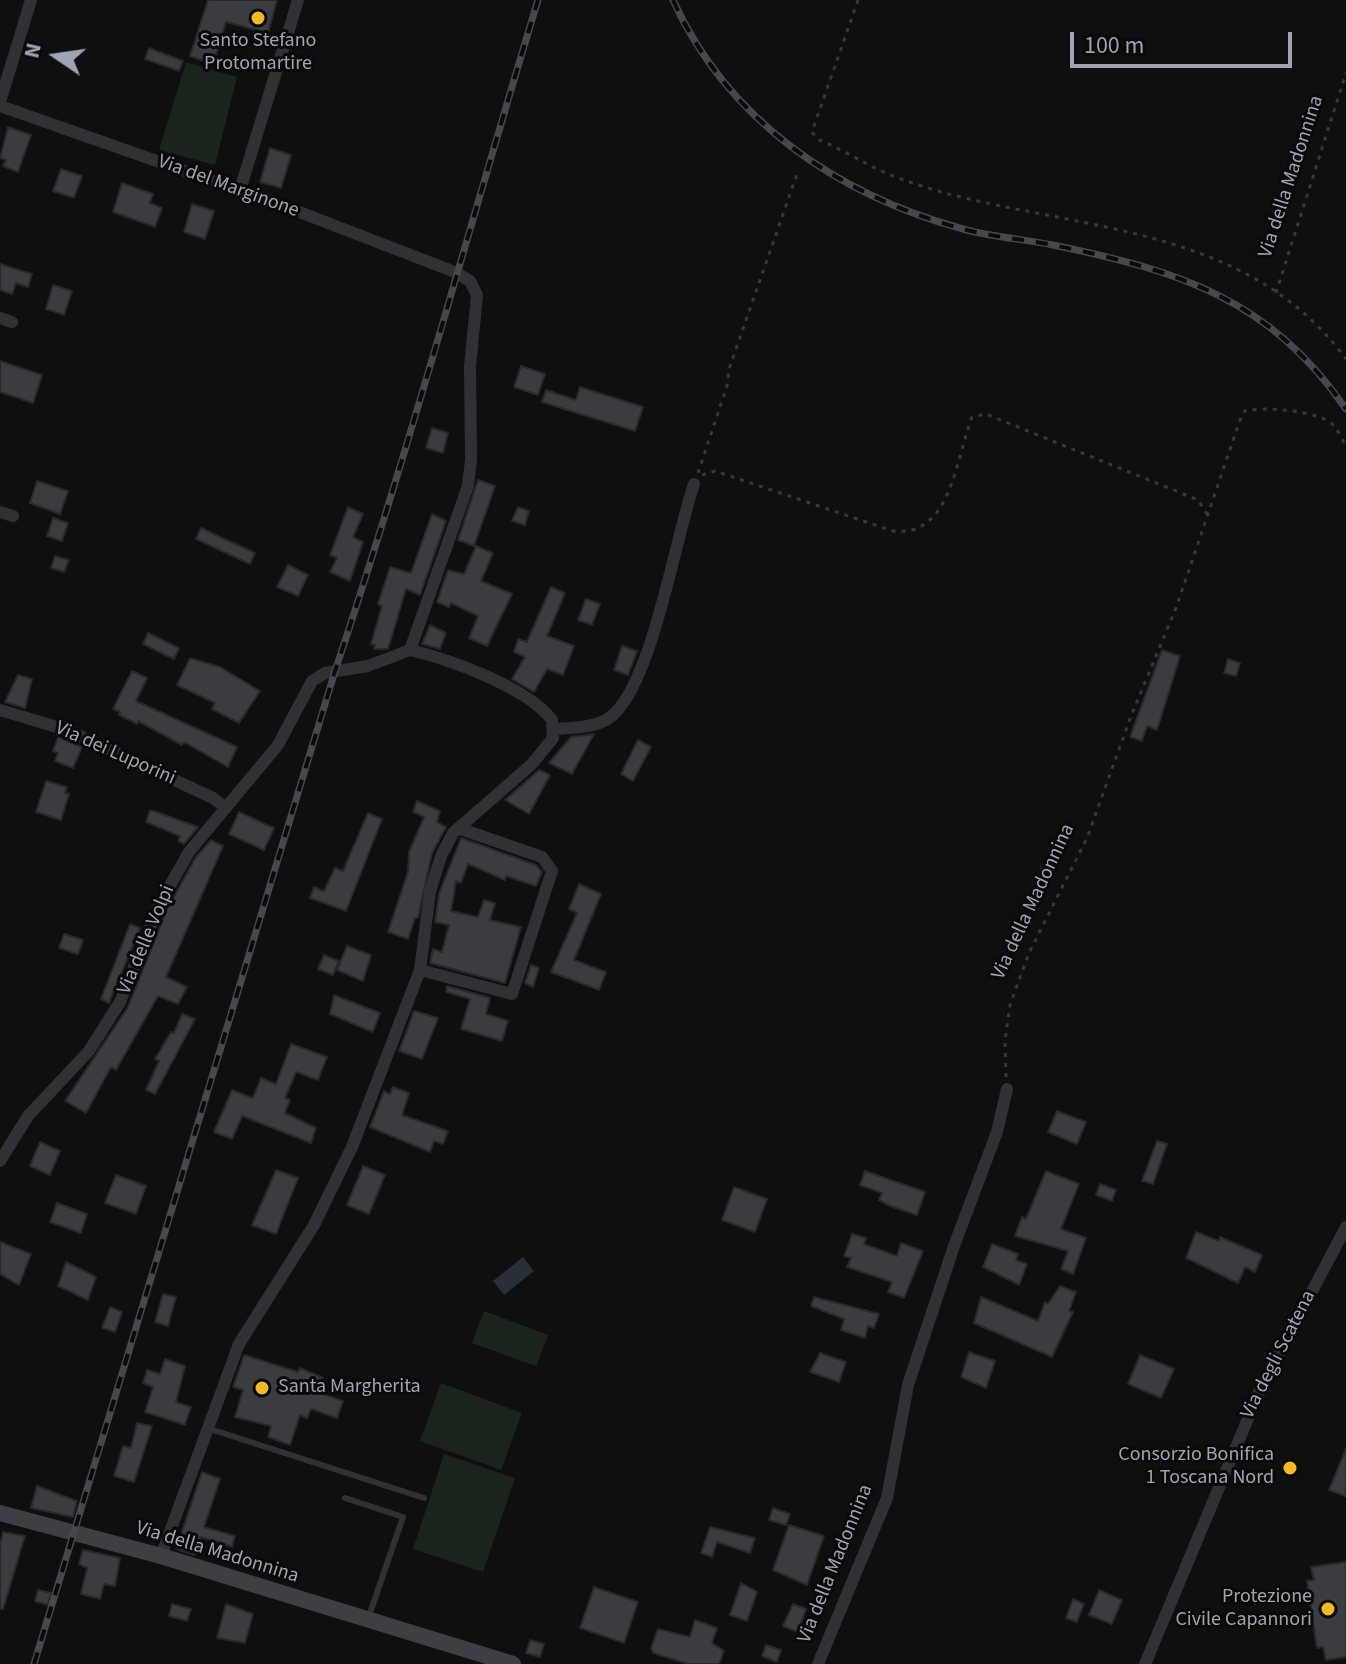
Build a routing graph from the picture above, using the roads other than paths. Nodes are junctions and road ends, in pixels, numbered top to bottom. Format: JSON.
{"nodes":[{"id":1,"x":31,"y":0,"type":"edge"},
{"id":2,"x":298,"y":0,"type":"edge"},
{"id":3,"x":0,"y":104,"type":"edge"},
{"id":4,"x":240,"y":190,"type":"junction"},
{"id":5,"x":694,"y":484,"type":"road end"},
{"id":6,"x":410,"y":650,"type":"junction"},
{"id":7,"x":0,"y":710,"type":"edge"},
{"id":8,"x":554,"y":729,"type":"junction"},
{"id":9,"x":226,"y":808,"type":"junction"},
{"id":10,"x":458,"y":828,"type":"junction"},
{"id":11,"x":420,"y":970,"type":"junction"},
{"id":12,"x":1007,"y":1089,"type":"road end"},
{"id":13,"x":0,"y":1161,"type":"edge"},
{"id":14,"x":1346,"y":1227,"type":"edge"},
{"id":15,"x":207,"y":1428,"type":"junction"},
{"id":16,"x":345,"y":1498,"type":"dead end"},
{"id":17,"x":424,"y":1498,"type":"dead end"},
{"id":18,"x":1,"y":1517,"type":"edge"},
{"id":19,"x":161,"y":1556,"type":"junction"},
{"id":20,"x":368,"y":1620,"type":"junction"},
{"id":21,"x":513,"y":1664,"type":"edge"},
{"id":22,"x":818,"y":1664,"type":"edge"},
{"id":23,"x":1145,"y":1664,"type":"edge"}],
"edges":[{"from":1,"to":3,"type":"street","name":"Via del Marginone"},
{"from":2,"to":4,"type":"street"},
{"from":3,"to":4,"type":"street","name":"Via del Marginone"},
{"from":4,"to":6,"type":"street","name":"Via del Marginone"},
{"from":5,"to":8,"type":"street"},
{"from":6,"to":8,"type":"street"},
{"from":6,"to":9,"type":"street","name":"Via delle Volpi"},
{"from":7,"to":9,"type":"street","name":"Via dei Luporini"},
{"from":8,"to":10,"type":"street"},
{"from":9,"to":13,"type":"street","name":"Via delle Volpi"},
{"from":10,"to":11,"type":"street"},
{"from":10,"to":11,"type":"street"},
{"from":11,"to":15,"type":"street"},
{"from":12,"to":22,"type":"street","name":"Via della Madonnina"},
{"from":14,"to":23,"type":"street","name":"Via degli Scatena"},
{"from":15,"to":17,"type":"lane"},
{"from":15,"to":19,"type":"street"},
{"from":16,"to":20,"type":"lane"},
{"from":18,"to":19,"type":"main road","name":"Via della Madonnina"},
{"from":19,"to":20,"type":"main road","name":"Via della Madonnina"},
{"from":20,"to":21,"type":"main road","name":"Via della Madonnina"}]}
